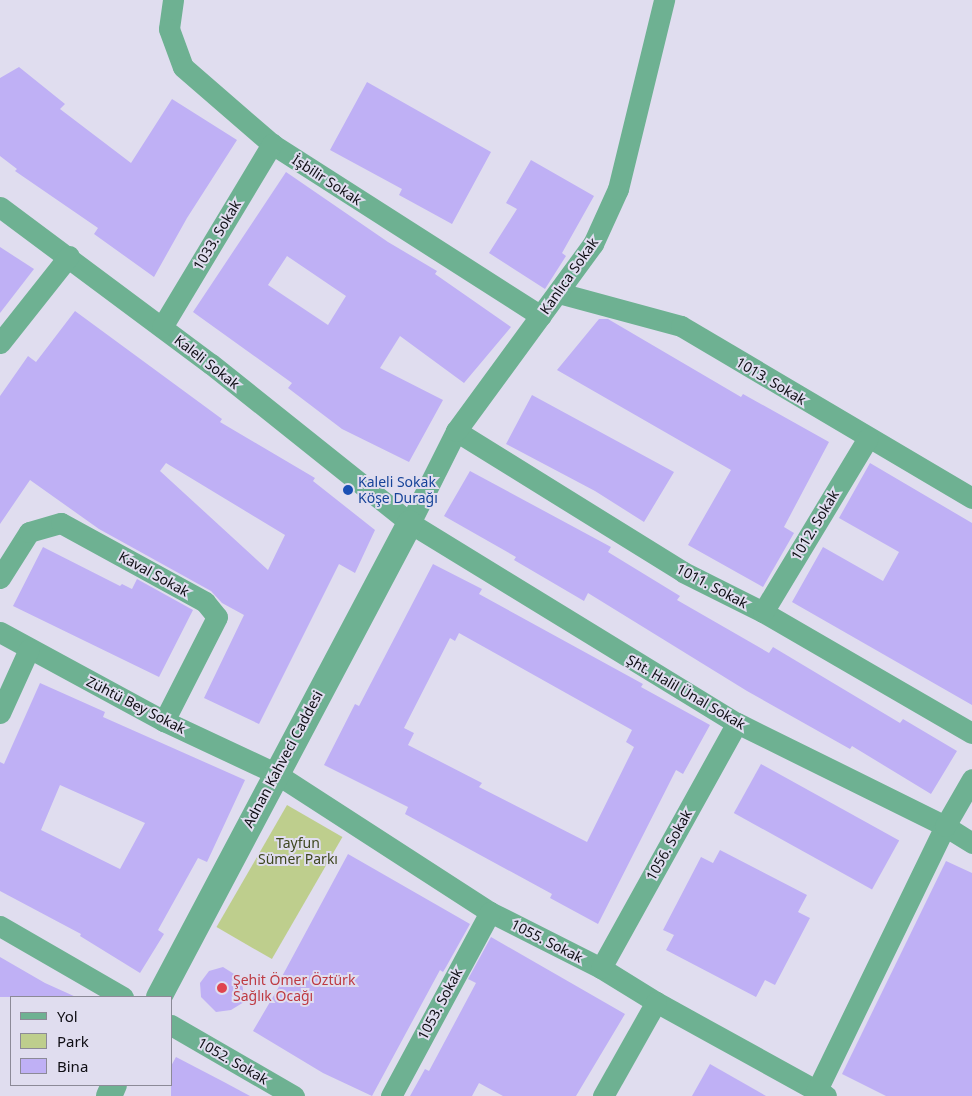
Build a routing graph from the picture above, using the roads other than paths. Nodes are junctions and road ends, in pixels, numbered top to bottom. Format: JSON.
{"nodes":[{"id":1,"x":173,"y":0,"type":"edge"},
{"id":2,"x":664,"y":0,"type":"edge"},
{"id":3,"x":272,"y":144,"type":"junction"},
{"id":4,"x":0,"y":207,"type":"edge"},
{"id":5,"x":69,"y":256,"type":"junction"},
{"id":6,"x":559,"y":293,"type":"junction"},
{"id":7,"x":541,"y":316,"type":"junction"},
{"id":8,"x":162,"y":326,"type":"junction"},
{"id":9,"x":0,"y":343,"type":"edge"},
{"id":10,"x":456,"y":431,"type":"junction"},
{"id":11,"x":868,"y":438,"type":"junction"},
{"id":12,"x":972,"y":498,"type":"edge"},
{"id":13,"x":410,"y":523,"type":"junction"},
{"id":14,"x":0,"y":578,"type":"edge"},
{"id":15,"x":763,"y":612,"type":"junction"},
{"id":16,"x":0,"y":632,"type":"edge"},
{"id":17,"x":29,"y":649,"type":"junction"},
{"id":18,"x":0,"y":713,"type":"edge"},
{"id":19,"x":164,"y":720,"type":"junction"},
{"id":20,"x":737,"y":723,"type":"junction"},
{"id":21,"x":972,"y":733,"type":"edge"},
{"id":22,"x":275,"y":773,"type":"junction"},
{"id":23,"x":972,"y":779,"type":"edge"},
{"id":24,"x":945,"y":826,"type":"junction"},
{"id":25,"x":972,"y":843,"type":"edge"},
{"id":26,"x":490,"y":912,"type":"junction"},
{"id":27,"x":0,"y":926,"type":"edge"},
{"id":28,"x":601,"y":968,"type":"junction"},
{"id":29,"x":121,"y":996,"type":"edge"},
{"id":30,"x":160,"y":996,"type":"edge"},
{"id":31,"x":656,"y":1002,"type":"junction"},
{"id":32,"x":172,"y":1026,"type":"edge"},
{"id":33,"x":819,"y":1094,"type":"edge"},
{"id":34,"x":294,"y":1096,"type":"edge"},
{"id":35,"x":391,"y":1096,"type":"edge"},
{"id":36,"x":603,"y":1096,"type":"edge"}],
"edges":[{"from":1,"to":3,"type":"street","name":"İşbilir Sokak"},
{"from":2,"to":6,"type":"street","name":"Kanlıca Sokak"},
{"from":3,"to":7,"type":"street","name":"İşbilir Sokak"},
{"from":3,"to":8,"type":"street","name":"1033. Sokak"},
{"from":4,"to":5,"type":"street","name":"Kaleli Sokak"},
{"from":5,"to":8,"type":"street","name":"Kaleli Sokak"},
{"from":5,"to":9,"type":"street"},
{"from":6,"to":7,"type":"street","name":"Kanlıca Sokak"},
{"from":6,"to":11,"type":"street","name":"1013. Sokak"},
{"from":7,"to":10,"type":"street","name":"Kanlıca Sokak"},
{"from":8,"to":13,"type":"street","name":"Kaleli Sokak"},
{"from":10,"to":13,"type":"street","name":"Kanlıca Sokak"},
{"from":10,"to":15,"type":"street","name":"1011. Sokak"},
{"from":11,"to":12,"type":"street","name":"1013. Sokak"},
{"from":11,"to":15,"type":"street","name":"1012. Sokak"},
{"from":13,"to":20,"type":"street","name":"Şht. Halil Ünal Sokak"},
{"from":13,"to":22,"type":"street","name":"Adnan Kahveci Caddesi"},
{"from":14,"to":19,"type":"street","name":"Kaval Sokak"},
{"from":15,"to":21,"type":"street","name":"1011. Sokak"},
{"from":16,"to":17,"type":"street","name":"Zühtü Bey Sokak"},
{"from":17,"to":18,"type":"street"},
{"from":17,"to":19,"type":"street","name":"Zühtü Bey Sokak"},
{"from":19,"to":22,"type":"street","name":"Zühtü Bey Sokak"},
{"from":20,"to":24,"type":"street","name":"Şht. Halil Ünal Sokak"},
{"from":20,"to":28,"type":"street","name":"1056. Sokak"},
{"from":22,"to":26,"type":"street","name":"1055. Sokak"},
{"from":22,"to":30,"type":"street","name":"Adnan Kahveci Caddesi"},
{"from":23,"to":24,"type":"street"},
{"from":24,"to":25,"type":"street","name":"Şht. Halil Ünal Sokak"},
{"from":24,"to":33,"type":"street"},
{"from":26,"to":28,"type":"street","name":"1055. Sokak"},
{"from":26,"to":35,"type":"street","name":"1053. Sokak"},
{"from":27,"to":29,"type":"street"},
{"from":28,"to":31,"type":"street","name":"1055. Sokak"},
{"from":31,"to":33,"type":"street","name":"1055. Sokak"},
{"from":31,"to":36,"type":"street"},
{"from":32,"to":34,"type":"street","name":"1052. Sokak"}]}
